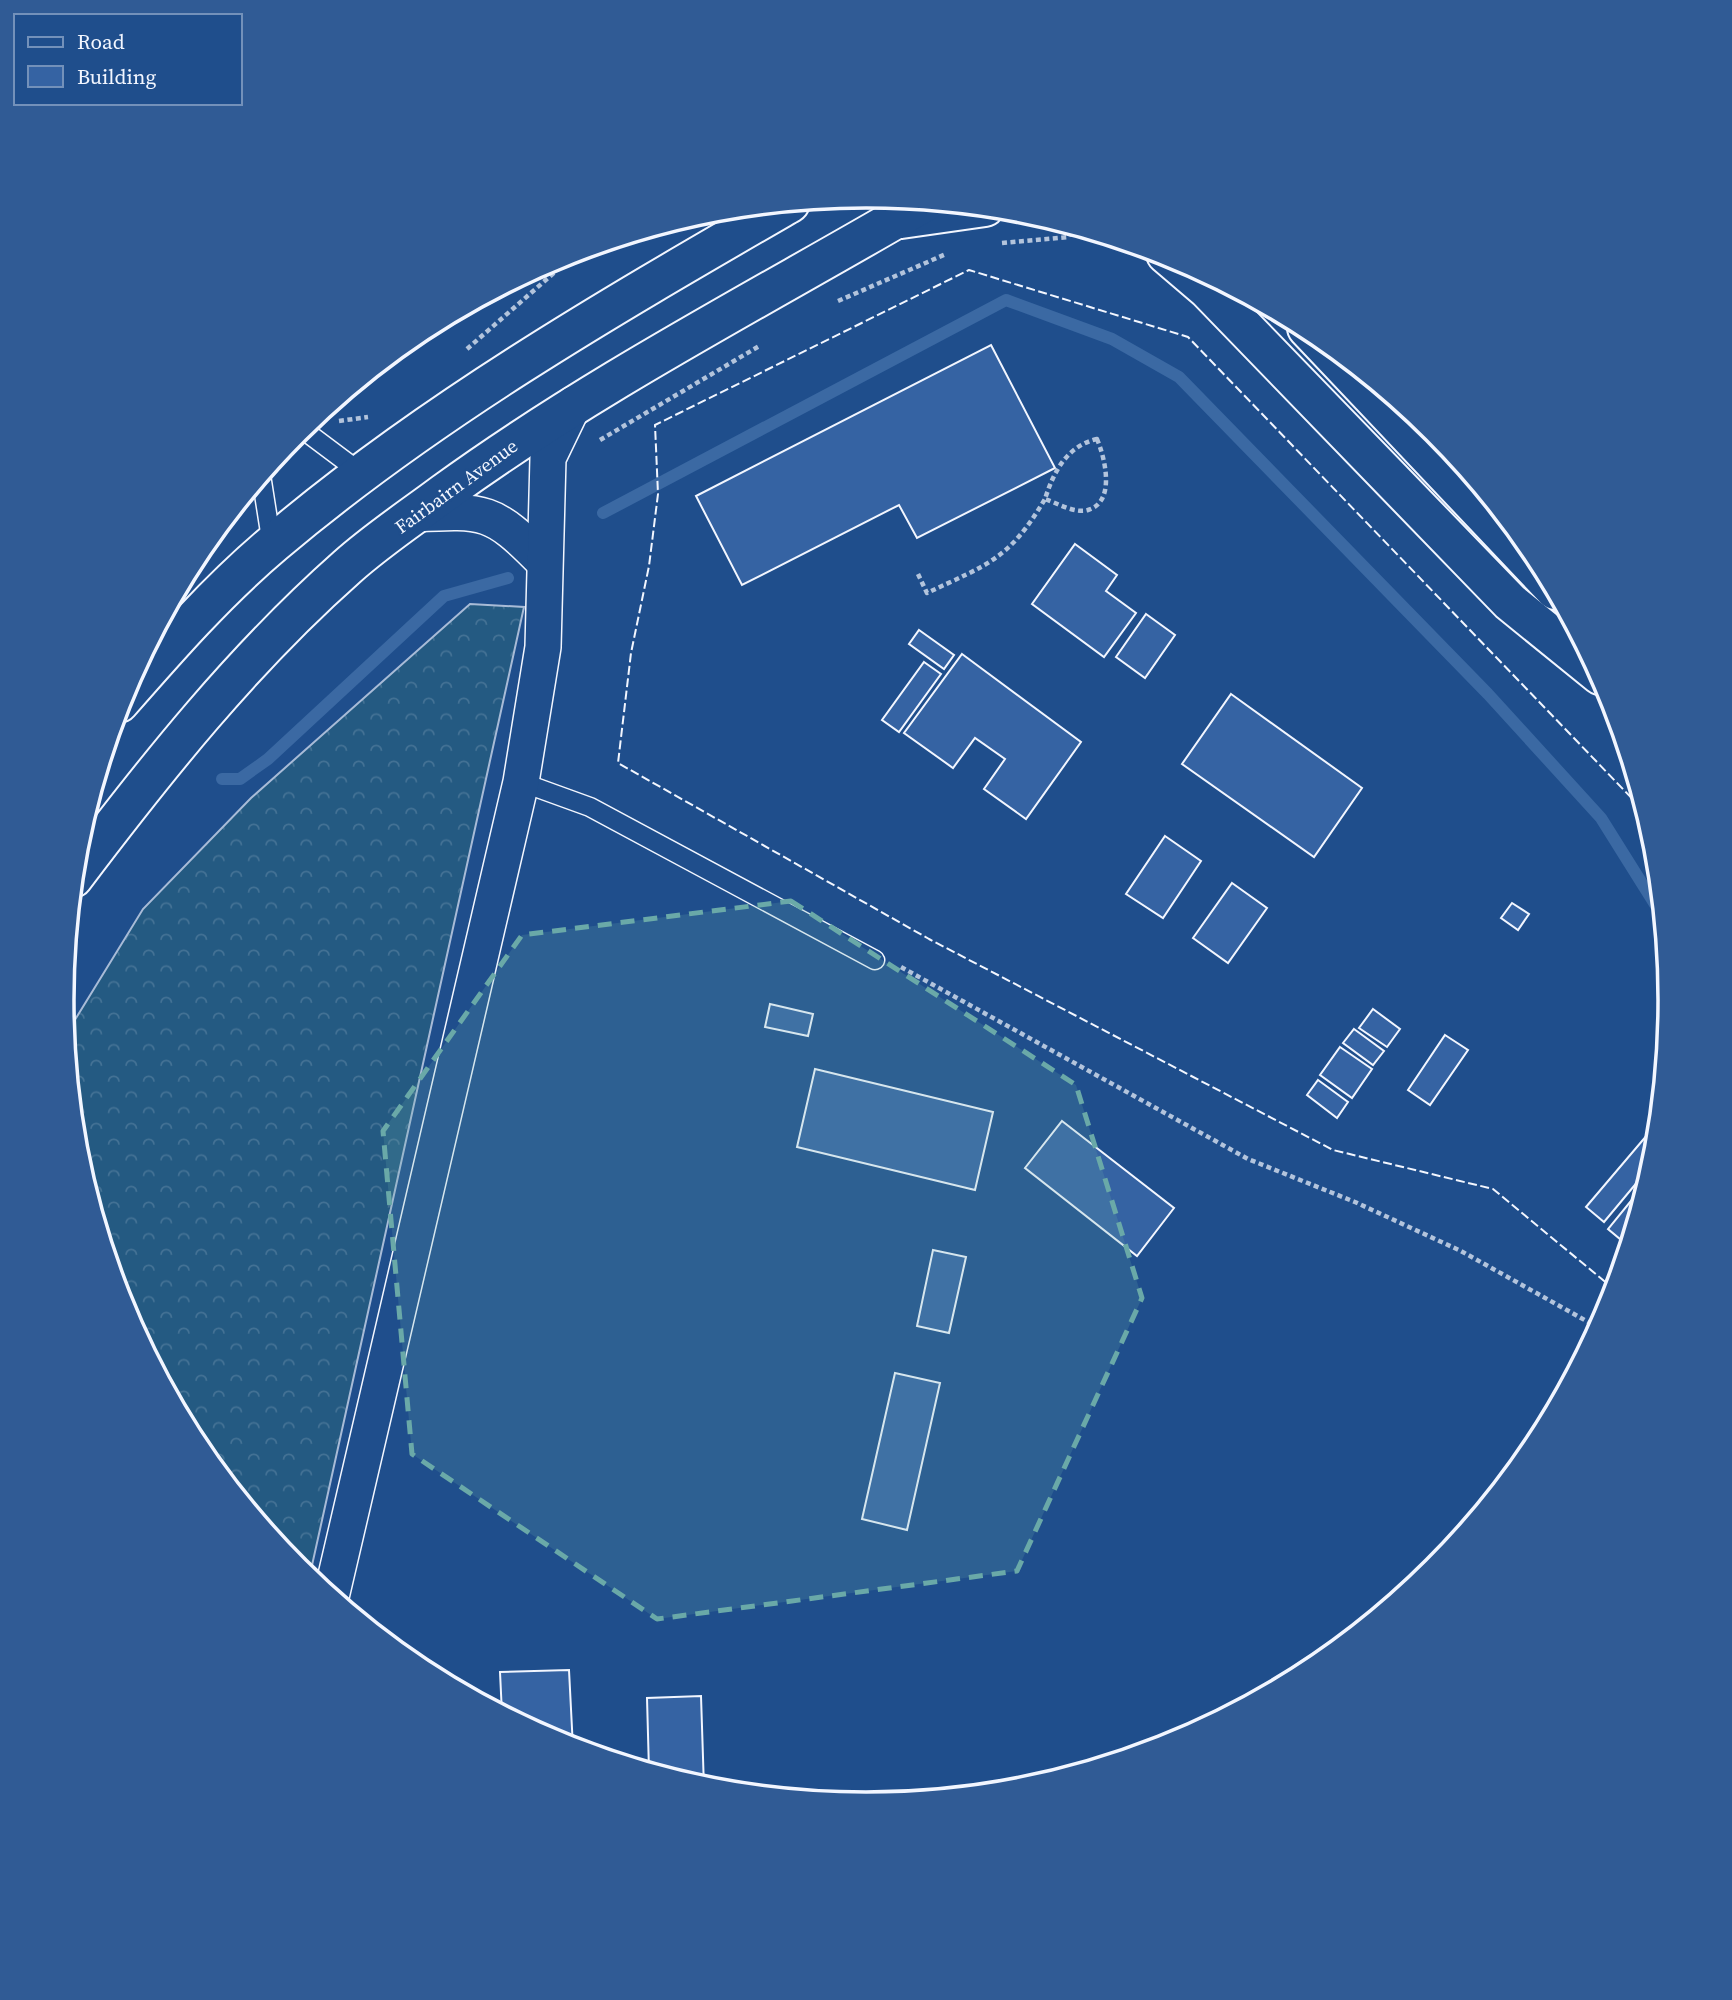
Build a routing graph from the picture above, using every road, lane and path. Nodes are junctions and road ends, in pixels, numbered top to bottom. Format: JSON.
{"nodes":[{"id":1,"x":929,"y":210,"type":"edge"},
{"id":2,"x":911,"y":211,"type":"edge"},
{"id":3,"x":773,"y":213,"type":"edge"},
{"id":4,"x":1070,"y":235,"type":"edge"},
{"id":5,"x":988,"y":245,"type":"dead end"},
{"id":6,"x":949,"y":253,"type":"dead end"},
{"id":7,"x":556,"y":271,"type":"edge"},
{"id":8,"x":1196,"y":280,"type":"edge"},
{"id":9,"x":827,"y":305,"type":"dead end"},
{"id":10,"x":770,"y":339,"type":"dead end"},
{"id":11,"x":463,"y":353,"type":"dead end"},
{"id":12,"x":1347,"y":370,"type":"edge"},
{"id":13,"x":574,"y":404,"type":"junction"},
{"id":14,"x":375,"y":413,"type":"dead end"},
{"id":15,"x":328,"y":421,"type":"dead end"},
{"id":16,"x":311,"y":435,"type":"edge"},
{"id":17,"x":590,"y":446,"type":"dead end"},
{"id":18,"x":361,"y":473,"type":"junction"},
{"id":19,"x":263,"y":486,"type":"edge"},
{"id":20,"x":1045,"y":499,"type":"junction"},
{"id":21,"x":415,"y":514,"type":"junction"},
{"id":22,"x":272,"y":545,"type":"junction"},
{"id":23,"x":1520,"y":553,"type":"edge"},
{"id":24,"x":543,"y":561,"type":"junction"},
{"id":25,"x":918,"y":574,"type":"dead end"},
{"id":26,"x":1582,"y":660,"type":"edge"},
{"id":27,"x":143,"y":676,"type":"edge"},
{"id":28,"x":521,"y":782,"type":"junction"},
{"id":29,"x":86,"y":861,"type":"edge"},
{"id":30,"x":883,"y":960,"type":"joint"},
{"id":31,"x":1589,"y":1323,"type":"edge"},
{"id":32,"x":333,"y":1587,"type":"edge"}],
"edges":[{"from":1,"to":2,"type":"main road"},
{"from":2,"to":13,"type":"main road","name":"Fairbairn Avenue"},
{"from":3,"to":18,"type":"main road"},
{"from":4,"to":5,"type":"path"},
{"from":6,"to":9,"type":"path"},
{"from":7,"to":11,"type":"path"},
{"from":8,"to":26,"type":"main road"},
{"from":10,"to":17,"type":"path"},
{"from":12,"to":23,"type":"main road"},
{"from":13,"to":21,"type":"main road","name":"Fairbairn Avenue"},
{"from":13,"to":24,"type":"street"},
{"from":14,"to":15,"type":"path"},
{"from":16,"to":18,"type":"lane"},
{"from":18,"to":22,"type":"main road"},
{"from":19,"to":22,"type":"lane"},
{"from":20,"to":20,"type":"path"},
{"from":20,"to":25,"type":"path"},
{"from":21,"to":24,"type":"street"},
{"from":21,"to":29,"type":"main road","name":"Fairbairn Avenue"},
{"from":22,"to":27,"type":"main road"},
{"from":24,"to":28,"type":"street"},
{"from":28,"to":30,"type":"lane"},
{"from":28,"to":32,"type":"street"},
{"from":30,"to":31,"type":"path"}]}
